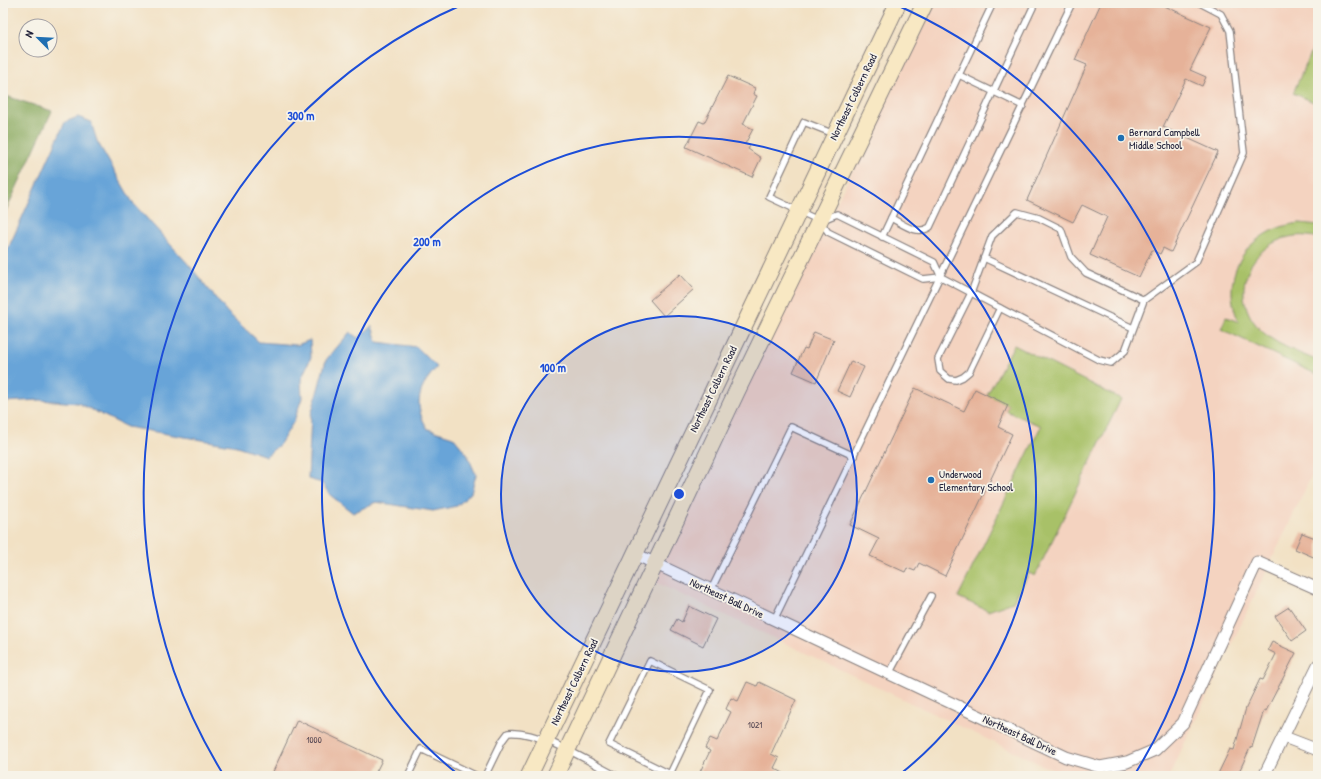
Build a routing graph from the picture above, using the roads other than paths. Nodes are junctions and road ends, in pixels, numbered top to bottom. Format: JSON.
{"nodes":[{"id":1,"x":898,"y":3,"type":"edge"},
{"id":2,"x":925,"y":3,"type":"edge"},
{"id":3,"x":993,"y":3,"type":"edge"},
{"id":4,"x":1035,"y":3,"type":"edge"},
{"id":5,"x":1072,"y":3,"type":"edge"},
{"id":6,"x":1200,"y":3,"type":"edge"},
{"id":7,"x":959,"y":75,"type":"junction"},
{"id":8,"x":993,"y":92,"type":"junction"},
{"id":9,"x":1023,"y":106,"type":"junction"},
{"id":10,"x":835,"y":135,"type":"junction"},
{"id":11,"x":799,"y":211,"type":"junction"},
{"id":12,"x":891,"y":218,"type":"junction"},
{"id":13,"x":820,"y":220,"type":"junction"},
{"id":14,"x":882,"y":237,"type":"junction"},
{"id":15,"x":984,"y":258,"type":"junction"},
{"id":16,"x":941,"y":277,"type":"junction"},
{"id":17,"x":971,"y":293,"type":"junction"},
{"id":18,"x":1144,"y":300,"type":"junction"},
{"id":19,"x":1000,"y":308,"type":"junction"},
{"id":20,"x":1133,"y":328,"type":"junction"},
{"id":21,"x":854,"y":456,"type":"junction"},
{"id":22,"x":635,"y":554,"type":"junction"},
{"id":23,"x":656,"y":565,"type":"junction"},
{"id":24,"x":1318,"y":588,"type":"edge"},
{"id":25,"x":711,"y":590,"type":"junction"},
{"id":26,"x":931,"y":596,"type":"dead end"},
{"id":27,"x":774,"y":620,"type":"junction"},
{"id":28,"x":1318,"y":665,"type":"edge"},
{"id":29,"x":889,"y":674,"type":"junction"},
{"id":30,"x":1284,"y":737,"type":"junction"},
{"id":31,"x":546,"y":740,"type":"junction"},
{"id":32,"x":568,"y":750,"type":"junction"},
{"id":33,"x":1318,"y":750,"type":"edge"},
{"id":34,"x":670,"y":775,"type":"edge"},
{"id":35,"x":408,"y":776,"type":"edge"},
{"id":36,"x":476,"y":776,"type":"edge"},
{"id":37,"x":485,"y":776,"type":"edge"},
{"id":38,"x":529,"y":776,"type":"edge"},
{"id":39,"x":555,"y":776,"type":"edge"},
{"id":40,"x":617,"y":776,"type":"edge"},
{"id":41,"x":1264,"y":776,"type":"edge"}],
"edges":[{"from":1,"to":10,"type":"main road","name":"Northeast Colbern Road"},
{"from":2,"to":13,"type":"main road","name":"Northeast Colbern Road"},
{"from":3,"to":7,"type":"lane"},
{"from":4,"to":8,"type":"lane"},
{"from":5,"to":9,"type":"lane"},
{"from":6,"to":18,"type":"lane"},
{"from":7,"to":8,"type":"lane"},
{"from":7,"to":12,"type":"lane"},
{"from":8,"to":9,"type":"lane"},
{"from":8,"to":12,"type":"lane"},
{"from":9,"to":16,"type":"lane"},
{"from":10,"to":11,"type":"main road","name":"Northeast Colbern Road"},
{"from":10,"to":11,"type":"lane"},
{"from":11,"to":13,"type":"lane"},
{"from":11,"to":22,"type":"main road","name":"Northeast Colbern Road"},
{"from":12,"to":14,"type":"lane"},
{"from":13,"to":14,"type":"lane"},
{"from":13,"to":16,"type":"lane"},
{"from":13,"to":23,"type":"main road","name":"Northeast Colbern Road"},
{"from":14,"to":16,"type":"lane"},
{"from":15,"to":17,"type":"lane"},
{"from":15,"to":18,"type":"lane"},
{"from":15,"to":20,"type":"lane"},
{"from":16,"to":17,"type":"lane"},
{"from":16,"to":21,"type":"lane"},
{"from":17,"to":19,"type":"lane"},
{"from":17,"to":19,"type":"lane"},
{"from":18,"to":20,"type":"lane"},
{"from":19,"to":20,"type":"lane"},
{"from":21,"to":25,"type":"lane"},
{"from":21,"to":27,"type":"lane"},
{"from":22,"to":23,"type":"street","name":"Northeast Ball Drive"},
{"from":22,"to":31,"type":"main road","name":"Northeast Colbern Road"},
{"from":23,"to":25,"type":"street","name":"Northeast Ball Drive"},
{"from":23,"to":32,"type":"main road","name":"Northeast Colbern Road"},
{"from":24,"to":29,"type":"street","name":"Northeast Ball Drive"},
{"from":25,"to":27,"type":"street","name":"Northeast Ball Drive"},
{"from":26,"to":29,"type":"lane"},
{"from":27,"to":29,"type":"street","name":"Northeast Ball Drive"},
{"from":28,"to":30,"type":"street"},
{"from":30,"to":33,"type":"street"},
{"from":30,"to":41,"type":"street"},
{"from":31,"to":32,"type":"lane"},
{"from":31,"to":37,"type":"lane"},
{"from":31,"to":38,"type":"main road","name":"Northeast Colbern Road"},
{"from":32,"to":39,"type":"main road","name":"Northeast Colbern Road"},
{"from":32,"to":40,"type":"lane"},
{"from":34,"to":34,"type":"lane"},
{"from":35,"to":36,"type":"lane"}]}
